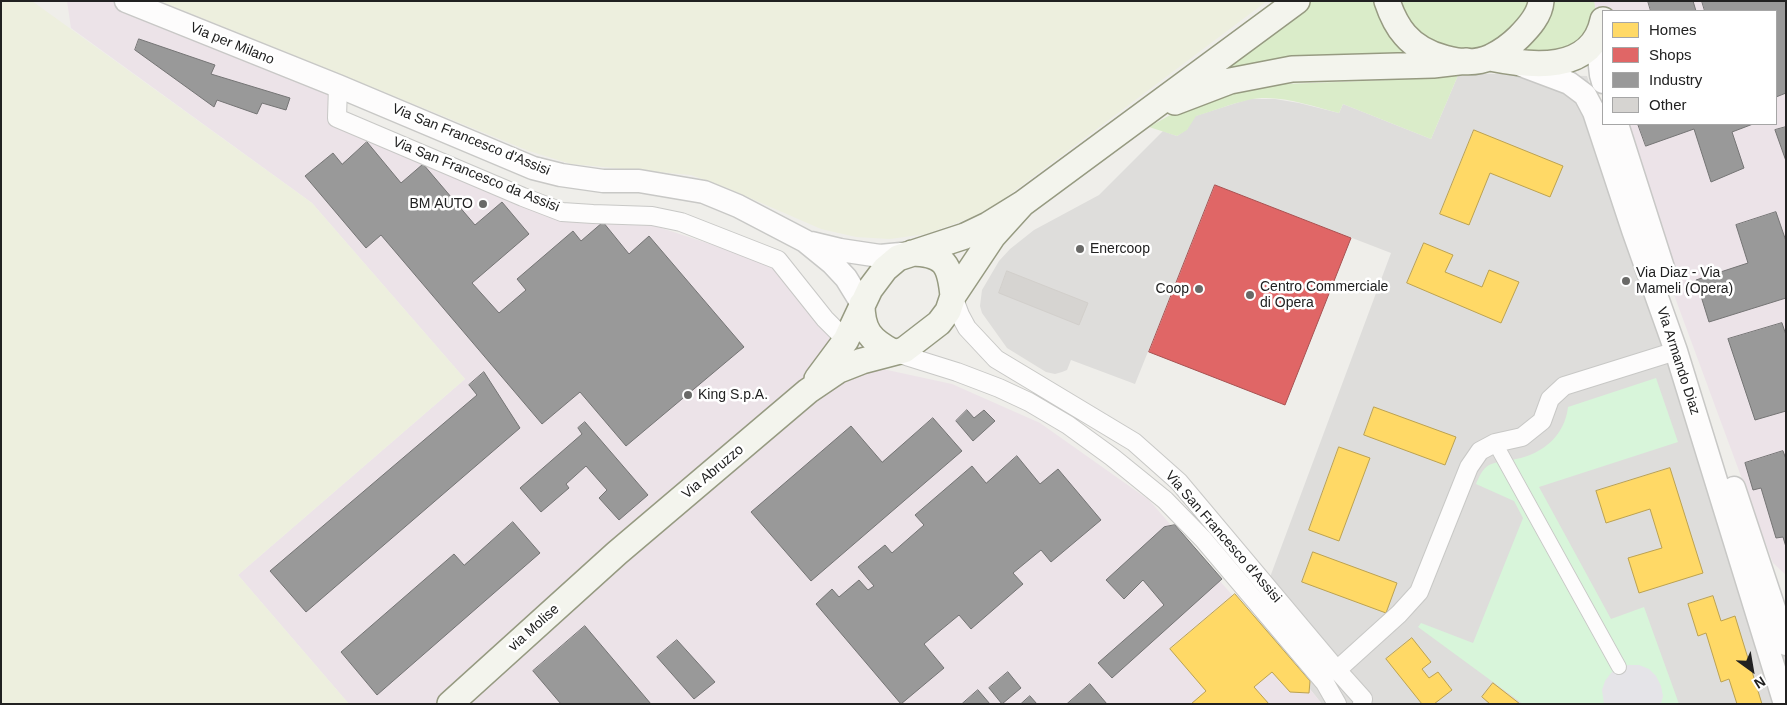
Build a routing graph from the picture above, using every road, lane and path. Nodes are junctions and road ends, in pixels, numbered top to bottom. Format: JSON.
{"nodes":[{"id":1,"x":126,"y":1,"type":"edge"},
{"id":2,"x":1297,"y":1,"type":"edge"},
{"id":3,"x":1387,"y":1,"type":"edge"},
{"id":4,"x":1541,"y":1,"type":"edge"},
{"id":5,"x":1600,"y":29,"type":"edge"},
{"id":6,"x":1478,"y":60,"type":"junction"},
{"id":7,"x":1516,"y":63,"type":"junction"},
{"id":8,"x":1602,"y":78,"type":"edge"},
{"id":9,"x":338,"y":86,"type":"junction"},
{"id":10,"x":1144,"y":114,"type":"junction"},
{"id":11,"x":1617,"y":125,"type":"edge"},
{"id":12,"x":1022,"y":204,"type":"junction"},
{"id":13,"x":805,"y":241,"type":"junction"},
{"id":14,"x":912,"y":253,"type":"junction"},
{"id":15,"x":953,"y":296,"type":"junction"},
{"id":16,"x":862,"y":304,"type":"junction"},
{"id":17,"x":846,"y":340,"type":"junction"},
{"id":18,"x":1676,"y":351,"type":"junction"},
{"id":19,"x":893,"y":352,"type":"junction"},
{"id":20,"x":808,"y":391,"type":"junction"},
{"id":21,"x":1495,"y":443,"type":"junction"},
{"id":22,"x":617,"y":553,"type":"joint"},
{"id":23,"x":1786,"y":644,"type":"edge"},
{"id":24,"x":1619,"y":668,"type":"dead end"},
{"id":25,"x":1336,"y":670,"type":"junction"},
{"id":26,"x":450,"y":704,"type":"edge"},
{"id":27,"x":1337,"y":704,"type":"edge"},
{"id":28,"x":1362,"y":704,"type":"edge"},
{"id":29,"x":1785,"y":704,"type":"edge"}],
"edges":[{"from":1,"to":9,"type":"street","name":"Via per Milano"},
{"from":2,"to":10,"type":"main road"},
{"from":3,"to":6,"type":"main road"},
{"from":4,"to":6,"type":"main road"},
{"from":5,"to":7,"type":"main road","name":"Via Armando Diaz"},
{"from":5,"to":8,"type":"street","name":"Via Armando Diaz"},
{"from":6,"to":7,"type":"main road","name":"Via Armando Diaz"},
{"from":6,"to":10,"type":"main road"},
{"from":7,"to":18,"type":"street","name":"Via Armando Diaz"},
{"from":9,"to":13,"type":"street","name":"Via San Francesco d'Assisi"},
{"from":9,"to":17,"type":"street","name":"Via San Francesco da Assisi"},
{"from":10,"to":12,"type":"main road"},
{"from":11,"to":23,"type":"street","name":"Via Armando Diaz"},
{"from":12,"to":14,"type":"main road"},
{"from":12,"to":15,"type":"main road"},
{"from":13,"to":14,"type":"street","name":"Via San Francesco d'Assisi"},
{"from":13,"to":16,"type":"street","name":"Via San Francesco d'Assisi"},
{"from":14,"to":15,"type":"main road"},
{"from":14,"to":16,"type":"main road"},
{"from":15,"to":19,"type":"main road"},
{"from":15,"to":25,"type":"street","name":"Via San Francesco d'Assisi"},
{"from":16,"to":17,"type":"main road","name":"Via Abruzzo"},
{"from":16,"to":19,"type":"main road"},
{"from":17,"to":20,"type":"main road","name":"Via Abruzzo"},
{"from":18,"to":21,"type":"street"},
{"from":18,"to":29,"type":"street","name":"Via Armando Diaz"},
{"from":19,"to":20,"type":"main road","name":"Via Abruzzo"},
{"from":19,"to":27,"type":"street","name":"Via San Francesco d'Assisi"},
{"from":20,"to":22,"type":"main road","name":"Via Abruzzo"},
{"from":21,"to":24,"type":"street"},
{"from":21,"to":25,"type":"street"},
{"from":22,"to":26,"type":"main road","name":"via Molise"},
{"from":25,"to":28,"type":"street","name":"Via San Francesco d'Assisi"}]}
